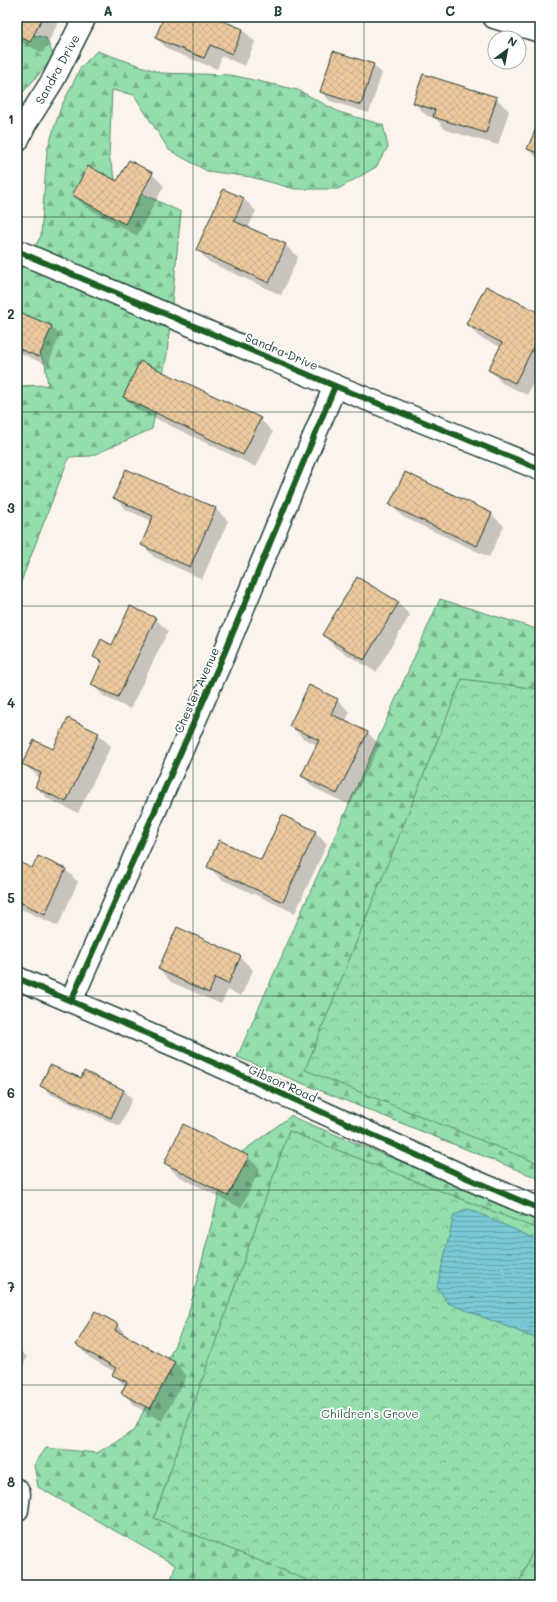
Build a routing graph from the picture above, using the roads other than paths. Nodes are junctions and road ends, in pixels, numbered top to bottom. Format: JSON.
{"nodes":[{"id":1,"x":85,"y":17,"type":"edge"},
{"id":2,"x":494,"y":17,"type":"edge"},
{"id":3,"x":540,"y":31,"type":"edge"},
{"id":4,"x":17,"y":141,"type":"edge"},
{"id":5,"x":17,"y":251,"type":"edge"},
{"id":6,"x":335,"y":386,"type":"junction"},
{"id":7,"x":540,"y":469,"type":"edge"},
{"id":8,"x":17,"y":978,"type":"edge"},
{"id":9,"x":71,"y":1001,"type":"junction"},
{"id":10,"x":540,"y":1209,"type":"edge"}],
"edges":[{"from":1,"to":4,"type":"street","name":"Sandra Drive"},
{"from":2,"to":3,"type":"street"},
{"from":5,"to":6,"type":"street","name":"Sandra Drive"},
{"from":6,"to":7,"type":"street","name":"Sandra Drive"},
{"from":6,"to":9,"type":"street","name":"Chester Avenue"},
{"from":8,"to":9,"type":"street","name":"Gibson Road"},
{"from":9,"to":10,"type":"street","name":"Gibson Road"}]}
